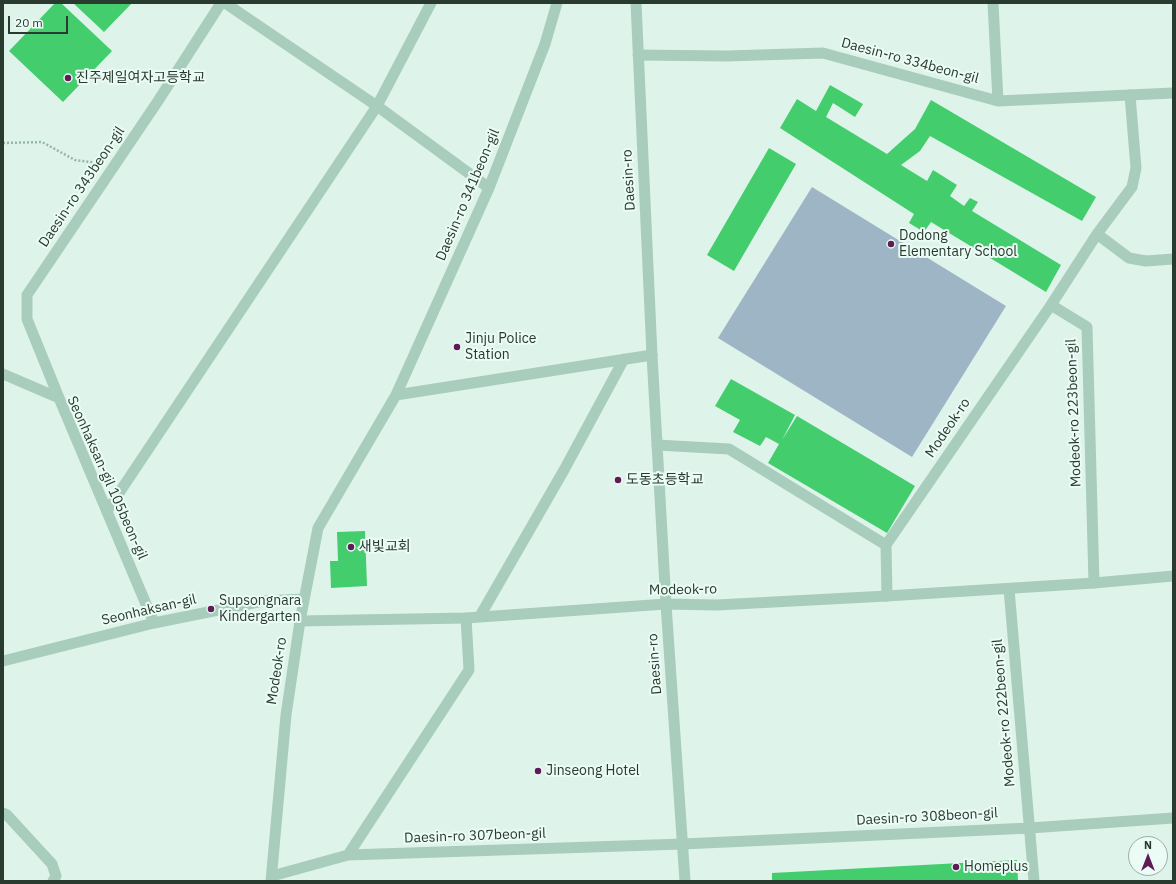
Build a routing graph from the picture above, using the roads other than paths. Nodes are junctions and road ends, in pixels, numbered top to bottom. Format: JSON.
{"nodes":[{"id":1,"x":221,"y":3,"type":"edge"},
{"id":2,"x":226,"y":3,"type":"edge"},
{"id":3,"x":431,"y":3,"type":"edge"},
{"id":4,"x":557,"y":3,"type":"edge"},
{"id":5,"x":636,"y":3,"type":"edge"},
{"id":6,"x":993,"y":3,"type":"edge"},
{"id":7,"x":638,"y":55,"type":"junction"},
{"id":8,"x":1173,"y":93,"type":"edge"},
{"id":9,"x":1130,"y":95,"type":"junction"},
{"id":10,"x":998,"y":101,"type":"junction"},
{"id":11,"x":377,"y":106,"type":"junction"},
{"id":12,"x":489,"y":188,"type":"junction"},
{"id":13,"x":1097,"y":234,"type":"junction"},
{"id":14,"x":1173,"y":259,"type":"edge"},
{"id":15,"x":1051,"y":305,"type":"junction"},
{"id":16,"x":652,"y":355,"type":"junction"},
{"id":17,"x":624,"y":359,"type":"junction"},
{"id":18,"x":3,"y":374,"type":"edge"},
{"id":19,"x":396,"y":394,"type":"junction"},
{"id":20,"x":59,"y":398,"type":"junction"},
{"id":21,"x":657,"y":445,"type":"junction"},
{"id":22,"x":107,"y":512,"type":"junction"},
{"id":23,"x":886,"y":545,"type":"junction"},
{"id":24,"x":1173,"y":576,"type":"edge"},
{"id":25,"x":1094,"y":583,"type":"junction"},
{"id":26,"x":1009,"y":589,"type":"junction"},
{"id":27,"x":887,"y":596,"type":"junction"},
{"id":28,"x":304,"y":599,"type":"junction"},
{"id":29,"x":666,"y":604,"type":"junction"},
{"id":30,"x":480,"y":616,"type":"junction"},
{"id":31,"x":466,"y":618,"type":"junction"},
{"id":32,"x":300,"y":621,"type":"junction"},
{"id":33,"x":154,"y":623,"type":"junction"},
{"id":34,"x":3,"y":661,"type":"edge"},
{"id":35,"x":3,"y":813,"type":"edge"},
{"id":36,"x":1173,"y":818,"type":"edge"},
{"id":37,"x":1030,"y":828,"type":"junction"},
{"id":38,"x":683,"y":844,"type":"junction"},
{"id":39,"x":348,"y":855,"type":"junction"},
{"id":40,"x":271,"y":879,"type":"edge"},
{"id":41,"x":54,"y":881,"type":"edge"},
{"id":42,"x":685,"y":881,"type":"edge"},
{"id":43,"x":1034,"y":881,"type":"edge"}],
"edges":[{"from":1,"to":20,"type":"street","name":"Daesin-ro 343beon-gil"},
{"from":2,"to":11,"type":"street"},
{"from":3,"to":11,"type":"street"},
{"from":4,"to":12,"type":"street","name":"Daesin-ro 341beon-gil"},
{"from":5,"to":7,"type":"street","name":"Daesin-ro"},
{"from":6,"to":10,"type":"street"},
{"from":7,"to":10,"type":"street","name":"Daesin-ro 334beon-gil"},
{"from":7,"to":16,"type":"street","name":"Daesin-ro"},
{"from":8,"to":9,"type":"street","name":"Daesin-ro 334beon-gil"},
{"from":9,"to":10,"type":"street","name":"Daesin-ro 334beon-gil"},
{"from":9,"to":13,"type":"street"},
{"from":11,"to":12,"type":"street"},
{"from":11,"to":22,"type":"street"},
{"from":12,"to":19,"type":"street","name":"Daesin-ro 341beon-gil"},
{"from":13,"to":14,"type":"street"},
{"from":13,"to":15,"type":"street"},
{"from":15,"to":23,"type":"street","name":"Modeok-ro"},
{"from":15,"to":25,"type":"street","name":"Modeok-ro 223beon-gil"},
{"from":16,"to":17,"type":"street"},
{"from":16,"to":21,"type":"street","name":"Daesin-ro"},
{"from":17,"to":19,"type":"street"},
{"from":17,"to":30,"type":"street"},
{"from":18,"to":20,"type":"street","name":"Seonhaksan-gil 105beon-gil"},
{"from":19,"to":28,"type":"street","name":"Daesin-ro 341beon-gil"},
{"from":20,"to":22,"type":"street","name":"Seonhaksan-gil 105beon-gil"},
{"from":21,"to":23,"type":"street"},
{"from":21,"to":29,"type":"street","name":"Daesin-ro"},
{"from":22,"to":33,"type":"street","name":"Seonhaksan-gil 105beon-gil"},
{"from":23,"to":27,"type":"street"},
{"from":24,"to":25,"type":"street","name":"Modeok-ro"},
{"from":25,"to":26,"type":"street","name":"Modeok-ro"},
{"from":26,"to":27,"type":"street","name":"Modeok-ro"},
{"from":26,"to":37,"type":"street","name":"Modeok-ro 222beon-gil"},
{"from":27,"to":29,"type":"street","name":"Modeok-ro"},
{"from":28,"to":32,"type":"street","name":"Daesin-ro 341beon-gil"},
{"from":28,"to":33,"type":"street","name":"Seonhaksan-gil"},
{"from":29,"to":30,"type":"street","name":"Modeok-ro"},
{"from":29,"to":38,"type":"street","name":"Daesin-ro"},
{"from":30,"to":31,"type":"street","name":"Modeok-ro"},
{"from":31,"to":32,"type":"street","name":"Modeok-ro"},
{"from":31,"to":39,"type":"street"},
{"from":32,"to":40,"type":"street","name":"Modeok-ro"},
{"from":33,"to":34,"type":"street","name":"Seonhaksan-gil"},
{"from":35,"to":41,"type":"street"},
{"from":36,"to":37,"type":"street","name":"Daesin-ro 308beon-gil"},
{"from":37,"to":38,"type":"street","name":"Daesin-ro 308beon-gil"},
{"from":37,"to":43,"type":"street","name":"Modeok-ro 222beon-gil"},
{"from":38,"to":39,"type":"street","name":"Daesin-ro 307beon-gil"},
{"from":38,"to":42,"type":"street","name":"Daesin-ro"},
{"from":39,"to":40,"type":"street","name":"Daesin-ro 307beon-gil"}]}
